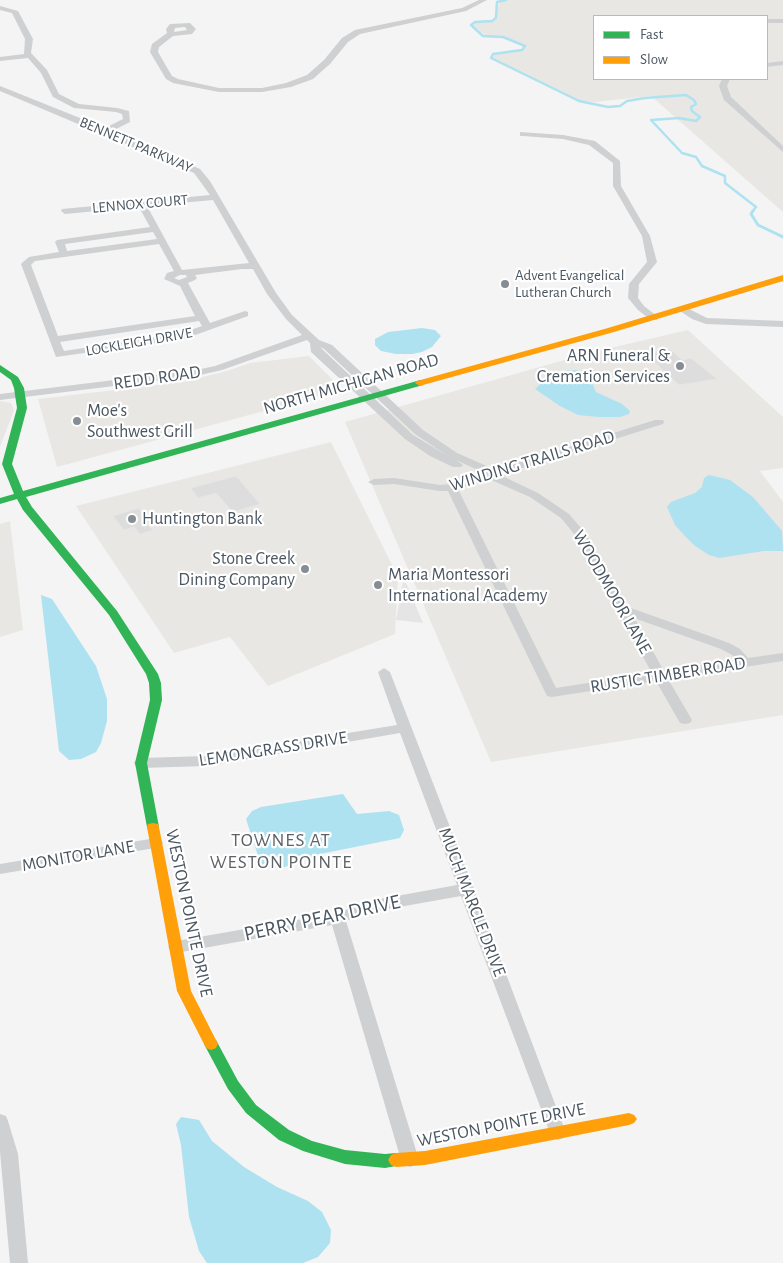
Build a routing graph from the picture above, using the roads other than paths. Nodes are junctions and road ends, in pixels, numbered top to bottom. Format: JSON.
{"nodes":[{"id":1,"x":484,"y":0,"type":"edge"},
{"id":2,"x":0,"y":8,"type":"edge"},
{"id":3,"x":768,"y":21,"type":"edge"},
{"id":4,"x":783,"y":21,"type":"edge"},
{"id":5,"x":171,"y":34,"type":"dead end"},
{"id":6,"x":30,"y":56,"type":"junction"},
{"id":7,"x":0,"y":59,"type":"edge"},
{"id":8,"x":783,"y":62,"type":"edge"},
{"id":9,"x":768,"y":64,"type":"edge"},
{"id":10,"x":726,"y":80,"type":"edge"},
{"id":11,"x":732,"y":80,"type":"edge"},
{"id":12,"x":0,"y":88,"type":"edge"},
{"id":13,"x":724,"y":90,"type":"junction"},
{"id":14,"x":104,"y":131,"type":"junction"},
{"id":15,"x":524,"y":134,"type":"dead end"},
{"id":16,"x":783,"y":150,"type":"edge"},
{"id":17,"x":215,"y":197,"type":"junction"},
{"id":18,"x":142,"y":204,"type":"junction"},
{"id":19,"x":65,"y":211,"type":"dead end"},
{"id":20,"x":156,"y":229,"type":"junction"},
{"id":21,"x":162,"y":241,"type":"junction"},
{"id":22,"x":64,"y":254,"type":"junction"},
{"id":23,"x":256,"y":266,"type":"junction"},
{"id":24,"x":188,"y":278,"type":"junction"},
{"id":25,"x":783,"y":278,"type":"edge"},
{"id":26,"x":683,"y":309,"type":"junction"},
{"id":27,"x":245,"y":314,"type":"dead end"},
{"id":28,"x":201,"y":318,"type":"junction"},
{"id":29,"x":654,"y":318,"type":"junction"},
{"id":30,"x":783,"y":324,"type":"edge"},
{"id":31,"x":209,"y":327,"type":"junction"},
{"id":32,"x":312,"y":339,"type":"junction"},
{"id":33,"x":54,"y":340,"type":"junction"},
{"id":34,"x":0,"y":368,"type":"edge"},
{"id":35,"x":20,"y":395,"type":"junction"},
{"id":36,"x":379,"y":395,"type":"junction"},
{"id":37,"x":0,"y":397,"type":"edge"},
{"id":38,"x":365,"y":399,"type":"junction"},
{"id":39,"x":658,"y":422,"type":"dead end"},
{"id":40,"x":489,"y":475,"type":"junction"},
{"id":41,"x":374,"y":482,"type":"dead end"},
{"id":42,"x":452,"y":487,"type":"junction"},
{"id":43,"x":20,"y":495,"type":"junction"},
{"id":44,"x":0,"y":501,"type":"edge"},
{"id":45,"x":624,"y":610,"type":"junction"},
{"id":46,"x":783,"y":657,"type":"edge"},
{"id":47,"x":744,"y":663,"type":"junction"},
{"id":48,"x":384,"y":672,"type":"dead end"},
{"id":49,"x":661,"y":676,"type":"junction"},
{"id":50,"x":686,"y":720,"type":"dead end"},
{"id":51,"x":405,"y":728,"type":"junction"},
{"id":52,"x":141,"y":763,"type":"junction"},
{"id":53,"x":156,"y":843,"type":"junction"},
{"id":54,"x":0,"y":869,"type":"edge"},
{"id":55,"x":467,"y":889,"type":"junction"},
{"id":56,"x":338,"y":918,"type":"junction"},
{"id":57,"x":176,"y":947,"type":"junction"},
{"id":58,"x":630,"y":1119,"type":"dead end"},
{"id":59,"x":0,"y":1120,"type":"edge"},
{"id":60,"x":558,"y":1132,"type":"junction"},
{"id":61,"x":410,"y":1160,"type":"junction"},
{"id":62,"x":20,"y":1263,"type":"edge"}],
"edges":[{"from":1,"to":5,"type":"street"},
{"from":2,"to":6,"type":"street"},
{"from":3,"to":4,"type":"street"},
{"from":6,"to":7,"type":"street"},
{"from":6,"to":14,"type":"street"},
{"from":8,"to":9,"type":"street"},
{"from":10,"to":13,"type":"street"},
{"from":11,"to":13,"type":"street"},
{"from":12,"to":14,"type":"street","name":"BENNETT PARKWAY"},
{"from":13,"to":16,"type":"street"},
{"from":14,"to":17,"type":"street","name":"BENNETT PARKWAY"},
{"from":15,"to":29,"type":"street"},
{"from":17,"to":18,"type":"street","name":"LENNOX COURT"},
{"from":17,"to":23,"type":"street","name":"BENNETT PARKWAY"},
{"from":18,"to":19,"type":"street","name":"LENNOX COURT"},
{"from":18,"to":20,"type":"street"},
{"from":20,"to":21,"type":"street"},
{"from":20,"to":22,"type":"street"},
{"from":21,"to":22,"type":"street"},
{"from":21,"to":24,"type":"street"},
{"from":22,"to":33,"type":"street"},
{"from":23,"to":24,"type":"street"},
{"from":23,"to":32,"type":"street","name":"BENNETT PARKWAY"},
{"from":24,"to":28,"type":"street"},
{"from":25,"to":26,"type":"street","name":"NORTH MICHIGAN ROAD"},
{"from":26,"to":29,"type":"street","name":"NORTH MICHIGAN ROAD"},
{"from":26,"to":30,"type":"street"},
{"from":27,"to":31,"type":"street","name":"LOCKLEIGH DRIVE"},
{"from":28,"to":31,"type":"street"},
{"from":28,"to":33,"type":"street","name":"LOCKLEIGH DRIVE"},
{"from":29,"to":36,"type":"street","name":"NORTH MICHIGAN ROAD"},
{"from":31,"to":33,"type":"street","name":"LOCKLEIGH DRIVE"},
{"from":32,"to":35,"type":"street","name":"REDD ROAD"},
{"from":32,"to":36,"type":"street","name":"BENNETT PARKWAY"},
{"from":32,"to":38,"type":"street","name":"BENNETT PARKWAY"},
{"from":34,"to":35,"type":"street"},
{"from":35,"to":37,"type":"street","name":"REDD ROAD"},
{"from":35,"to":43,"type":"street","name":"WESTON POINTE DRIVE"},
{"from":36,"to":38,"type":"street","name":"NORTH MICHIGAN ROAD"},
{"from":36,"to":40,"type":"street","name":"WOODMOOR LANE"},
{"from":38,"to":40,"type":"street","name":"WOODMOOR LANE"},
{"from":38,"to":43,"type":"street","name":"NORTH MICHIGAN ROAD"},
{"from":39,"to":40,"type":"street","name":"WINDING TRAILS ROAD"},
{"from":40,"to":42,"type":"street","name":"WINDING TRAILS ROAD"},
{"from":40,"to":45,"type":"street","name":"WOODMOOR LANE"},
{"from":41,"to":42,"type":"street","name":"WINDING TRAILS ROAD"},
{"from":42,"to":49,"type":"street","name":"RUSTIC TIMBER ROAD"},
{"from":43,"to":44,"type":"street","name":"NORTH MICHIGAN ROAD"},
{"from":43,"to":52,"type":"street","name":"WESTON POINTE DRIVE"},
{"from":45,"to":47,"type":"street"},
{"from":45,"to":49,"type":"street","name":"WOODMOOR LANE"},
{"from":46,"to":47,"type":"street","name":"RUSTIC TIMBER ROAD"},
{"from":47,"to":49,"type":"street","name":"RUSTIC TIMBER ROAD"},
{"from":48,"to":51,"type":"street","name":"MUCH MARCLE DRIVE"},
{"from":49,"to":50,"type":"street","name":"WOODMOOR LANE"},
{"from":51,"to":52,"type":"street","name":"LEMONGRASS DRIVE"},
{"from":51,"to":55,"type":"street","name":"MUCH MARCLE DRIVE"},
{"from":52,"to":53,"type":"street","name":"WESTON POINTE DRIVE"},
{"from":53,"to":54,"type":"street","name":"MONITOR LANE"},
{"from":53,"to":57,"type":"street","name":"WESTON POINTE DRIVE"},
{"from":55,"to":56,"type":"street","name":"PERRY PEAR DRIVE"},
{"from":55,"to":60,"type":"street","name":"MUCH MARCLE DRIVE"},
{"from":56,"to":57,"type":"street","name":"PERRY PEAR DRIVE"},
{"from":56,"to":61,"type":"street"},
{"from":57,"to":61,"type":"street","name":"WESTON POINTE DRIVE"},
{"from":58,"to":60,"type":"street","name":"WESTON POINTE DRIVE"},
{"from":59,"to":62,"type":"street"},
{"from":60,"to":61,"type":"street","name":"WESTON POINTE DRIVE"}]}
